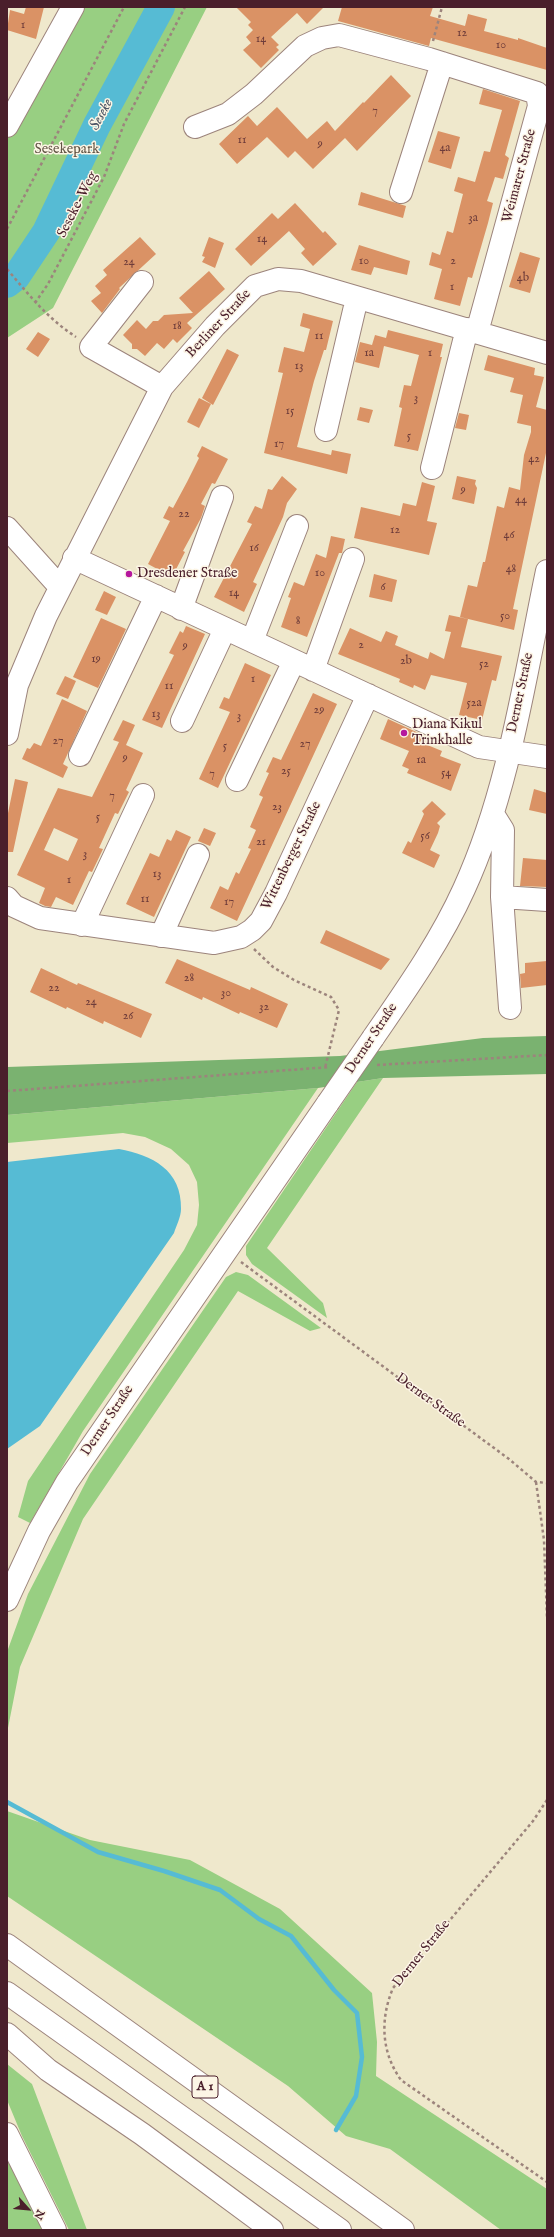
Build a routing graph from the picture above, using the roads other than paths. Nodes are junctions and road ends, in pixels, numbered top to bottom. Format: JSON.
{"nodes":[{"id":1,"x":73,"y":7,"type":"edge"},
{"id":2,"x":435,"y":61,"type":"junction"},
{"id":3,"x":7,"y":126,"type":"edge"},
{"id":4,"x":195,"y":127,"type":"dead end"},
{"id":5,"x":401,"y":192,"type":"dead end"},
{"id":6,"x":142,"y":282,"type":"dead end"},
{"id":7,"x":357,"y":298,"type":"junction"},
{"id":8,"x":472,"y":331,"type":"junction"},
{"id":9,"x":547,"y":353,"type":"edge"},
{"id":10,"x":162,"y":387,"type":"junction"},
{"id":11,"x":326,"y":430,"type":"dead end"},
{"id":12,"x":432,"y":468,"type":"dead end"},
{"id":13,"x":222,"y":497,"type":"dead end"},
{"id":14,"x":296,"y":526,"type":"dead end"},
{"id":15,"x":7,"y":528,"type":"edge"},
{"id":16,"x":74,"y":558,"type":"junction"},
{"id":17,"x":353,"y":559,"type":"dead end"},
{"id":18,"x":547,"y":571,"type":"edge"},
{"id":19,"x":60,"y":586,"type":"junction"},
{"id":20,"x":156,"y":596,"type":"junction"},
{"id":21,"x":181,"y":608,"type":"junction"},
{"id":22,"x":225,"y":629,"type":"junction"},
{"id":23,"x":252,"y":642,"type":"junction"},
{"id":24,"x":303,"y":666,"type":"junction"},
{"id":25,"x":368,"y":695,"type":"junction"},
{"id":26,"x":182,"y":721,"type":"dead end"},
{"id":27,"x":7,"y":734,"type":"edge"},
{"id":28,"x":508,"y":753,"type":"junction"},
{"id":29,"x":80,"y":755,"type":"dead end"},
{"id":30,"x":547,"y":758,"type":"edge"},
{"id":31,"x":237,"y":780,"type":"dead end"},
{"id":32,"x":143,"y":795,"type":"dead end"},
{"id":33,"x":493,"y":814,"type":"junction"},
{"id":34,"x":198,"y":855,"type":"dead end"},
{"id":35,"x":502,"y":896,"type":"junction"},
{"id":36,"x":7,"y":898,"type":"edge"},
{"id":37,"x":547,"y":900,"type":"edge"},
{"id":38,"x":82,"y":925,"type":"junction"},
{"id":39,"x":161,"y":936,"type":"junction"},
{"id":40,"x":510,"y":1008,"type":"dead end"},
{"id":41,"x":7,"y":1600,"type":"edge"},
{"id":42,"x":7,"y":1945,"type":"edge"},
{"id":43,"x":7,"y":1993,"type":"edge"},
{"id":44,"x":7,"y":2034,"type":"edge"},
{"id":45,"x":7,"y":2134,"type":"edge"},
{"id":46,"x":55,"y":2230,"type":"edge"},
{"id":47,"x":272,"y":2230,"type":"edge"},
{"id":48,"x":340,"y":2230,"type":"edge"},
{"id":49,"x":403,"y":2230,"type":"edge"}],
"edges":[{"from":1,"to":3,"type":"main road"},
{"from":2,"to":4,"type":"main road","name":"Weimarer Straße"},
{"from":2,"to":5,"type":"main road"},
{"from":2,"to":8,"type":"main road","name":"Weimarer Straße"},
{"from":6,"to":10,"type":"main road"},
{"from":7,"to":8,"type":"main road","name":"Berliner Straße"},
{"from":7,"to":10,"type":"main road","name":"Berliner Straße"},
{"from":7,"to":11,"type":"main road"},
{"from":8,"to":9,"type":"main road","name":"Berliner Straße"},
{"from":8,"to":12,"type":"main road"},
{"from":10,"to":16,"type":"main road","name":"Berliner Straße"},
{"from":13,"to":21,"type":"main road"},
{"from":14,"to":23,"type":"main road"},
{"from":15,"to":19,"type":"main road"},
{"from":16,"to":19,"type":"main road"},
{"from":16,"to":20,"type":"main road"},
{"from":17,"to":24,"type":"main road"},
{"from":18,"to":28,"type":"main road","name":"Derner Straße"},
{"from":19,"to":27,"type":"main road"},
{"from":20,"to":21,"type":"main road"},
{"from":20,"to":29,"type":"main road"},
{"from":21,"to":22,"type":"main road"},
{"from":22,"to":23,"type":"main road"},
{"from":22,"to":26,"type":"main road"},
{"from":23,"to":24,"type":"main road"},
{"from":24,"to":25,"type":"main road"},
{"from":24,"to":31,"type":"main road"},
{"from":25,"to":28,"type":"main road"},
{"from":25,"to":39,"type":"main road","name":"Wittenberger Straße"},
{"from":28,"to":30,"type":"main road"},
{"from":28,"to":33,"type":"main road","name":"Derner Straße"},
{"from":32,"to":38,"type":"main road"},
{"from":33,"to":35,"type":"main road"},
{"from":33,"to":41,"type":"main road","name":"Derner Straße","bridge":true},
{"from":34,"to":39,"type":"main road"},
{"from":35,"to":37,"type":"main road"},
{"from":35,"to":40,"type":"main road"},
{"from":36,"to":38,"type":"main road","name":"Wittenberger Straße"},
{"from":38,"to":39,"type":"main road","name":"Wittenberger Straße"},
{"from":42,"to":49,"type":"main road","number":"A 1"},
{"from":43,"to":48,"type":"main road"},
{"from":44,"to":47,"type":"main road"},
{"from":45,"to":46,"type":"main road"}]}
